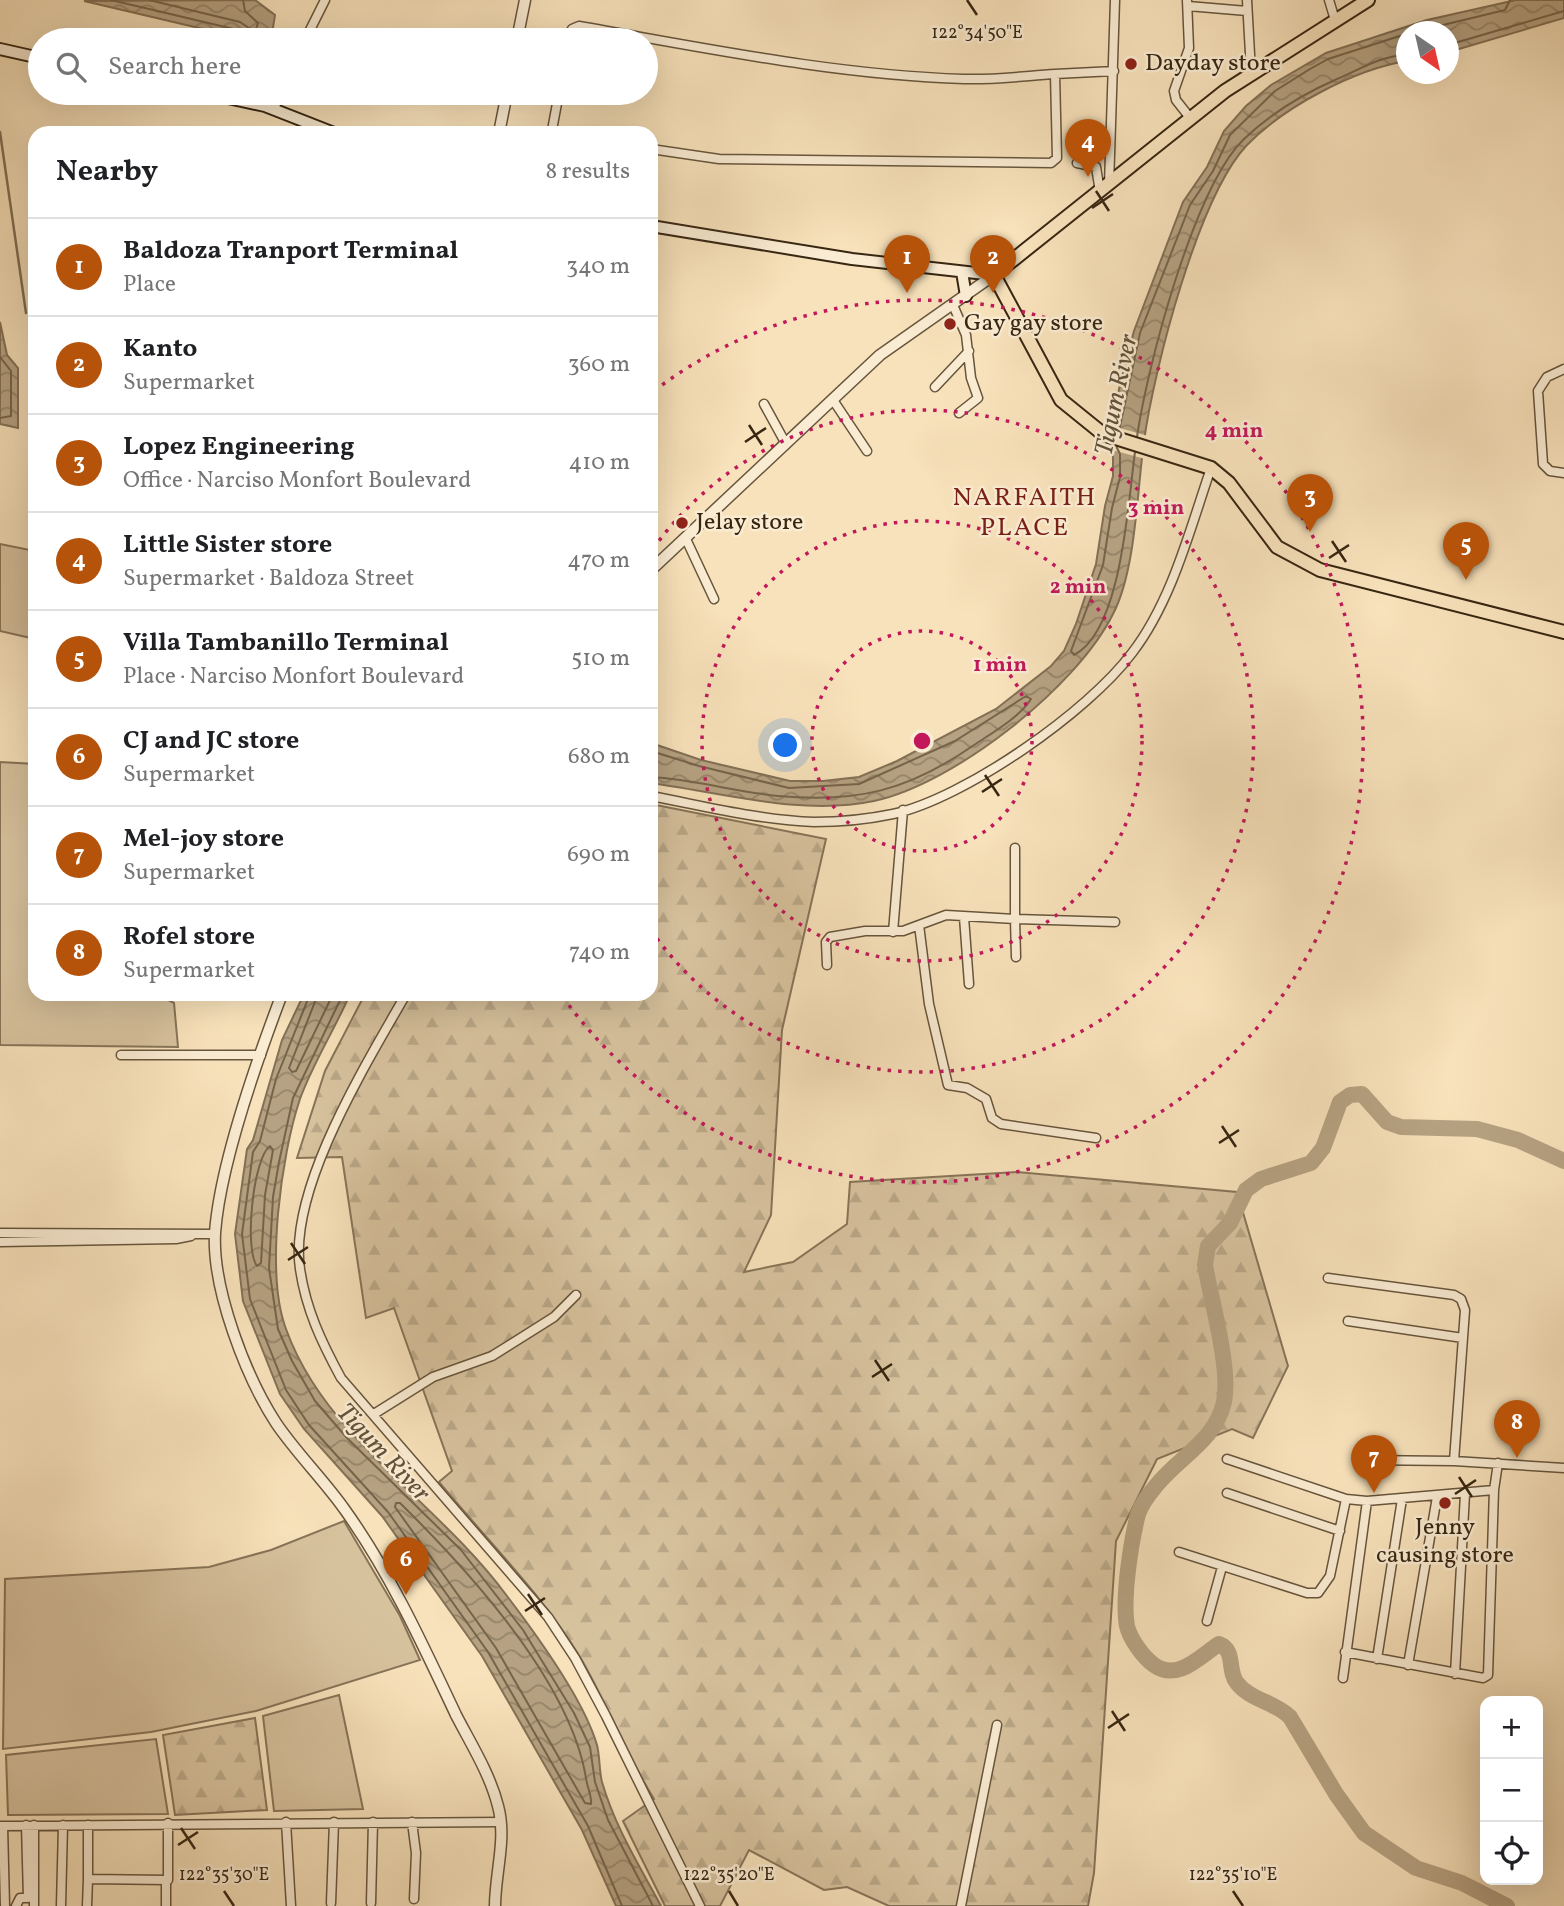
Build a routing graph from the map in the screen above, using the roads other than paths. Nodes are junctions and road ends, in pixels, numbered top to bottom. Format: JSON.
{"nodes":[{"id":1,"x":325,"y":0,"type":"edge"},
{"id":2,"x":525,"y":0,"type":"edge"},
{"id":3,"x":1115,"y":0,"type":"edge"},
{"id":4,"x":1247,"y":0,"type":"edge"},
{"id":5,"x":1329,"y":0,"type":"edge"},
{"id":6,"x":1368,"y":0,"type":"edge"},
{"id":7,"x":1187,"y":3,"type":"edge"},
{"id":8,"x":1247,"y":11,"type":"junction"},
{"id":9,"x":1335,"y":20,"type":"junction"},
{"id":10,"x":311,"y":28,"type":"edge"},
{"id":11,"x":519,"y":28,"type":"edge"},
{"id":12,"x":658,"y":40,"type":"edge"},
{"id":13,"x":0,"y":49,"type":"edge"},
{"id":14,"x":28,"y":55,"type":"edge"},
{"id":15,"x":1114,"y":71,"type":"junction"},
{"id":16,"x":1251,"y":72,"type":"junction"},
{"id":17,"x":1055,"y":74,"type":"junction"},
{"id":18,"x":257,"y":105,"type":"edge"},
{"id":19,"x":276,"y":105,"type":"edge"},
{"id":20,"x":505,"y":105,"type":"edge"},
{"id":21,"x":557,"y":105,"type":"edge"},
{"id":22,"x":274,"y":109,"type":"junction"},
{"id":23,"x":1191,"y":119,"type":"junction"},
{"id":24,"x":316,"y":126,"type":"edge"},
{"id":25,"x":500,"y":126,"type":"edge"},
{"id":26,"x":553,"y":126,"type":"edge"},
{"id":27,"x":658,"y":150,"type":"edge"},
{"id":28,"x":1077,"y":163,"type":"dead end"},
{"id":29,"x":1105,"y":189,"type":"junction"},
{"id":30,"x":658,"y":227,"type":"edge"},
{"id":31,"x":962,"y":272,"type":"junction"},
{"id":32,"x":994,"y":275,"type":"junction"},
{"id":33,"x":965,"y":296,"type":"junction"},
{"id":34,"x":953,"y":305,"type":"junction"},
{"id":35,"x":968,"y":351,"type":"junction"},
{"id":36,"x":1564,"y":369,"type":"edge"},
{"id":37,"x":934,"y":387,"type":"dead end"},
{"id":38,"x":833,"y":400,"type":"junction"},
{"id":39,"x":764,"y":404,"type":"dead end"},
{"id":40,"x":959,"y":413,"type":"dead end"},
{"id":41,"x":786,"y":444,"type":"junction"},
{"id":42,"x":867,"y":451,"type":"dead end"},
{"id":43,"x":1207,"y":466,"type":"junction"},
{"id":44,"x":1564,"y":474,"type":"edge"},
{"id":45,"x":686,"y":540,"type":"junction"},
{"id":46,"x":658,"y":564,"type":"edge"},
{"id":47,"x":715,"y":599,"type":"dead end"},
{"id":48,"x":1564,"y":632,"type":"edge"},
{"id":49,"x":658,"y":797,"type":"edge"},
{"id":50,"x":903,"y":810,"type":"junction"},
{"id":51,"x":1015,"y":848,"type":"dead end"},
{"id":52,"x":964,"y":917,"type":"junction"},
{"id":53,"x":1015,"y":919,"type":"junction"},
{"id":54,"x":1115,"y":922,"type":"dead end"},
{"id":55,"x":919,"y":925,"type":"junction"},
{"id":56,"x":893,"y":932,"type":"junction"},
{"id":57,"x":1016,"y":957,"type":"dead end"},
{"id":58,"x":827,"y":965,"type":"dead end"},
{"id":59,"x":969,"y":984,"type":"dead end"},
{"id":60,"x":280,"y":1001,"type":"edge"},
{"id":61,"x":402,"y":1001,"type":"edge"},
{"id":62,"x":121,"y":1055,"type":"dead end"},
{"id":63,"x":261,"y":1055,"type":"junction"},
{"id":64,"x":1096,"y":1138,"type":"dead end"},
{"id":65,"x":0,"y":1233,"type":"edge"},
{"id":66,"x":201,"y":1234,"type":"junction"},
{"id":67,"x":215,"y":1234,"type":"junction"},
{"id":68,"x":0,"y":1242,"type":"edge"},
{"id":69,"x":1328,"y":1278,"type":"dead end"},
{"id":70,"x":576,"y":1296,"type":"dead end"},
{"id":71,"x":1348,"y":1321,"type":"dead end"},
{"id":72,"x":1463,"y":1338,"type":"junction"},
{"id":73,"x":373,"y":1415,"type":"junction"},
{"id":74,"x":1227,"y":1459,"type":"dead end"},
{"id":75,"x":1360,"y":1460,"type":"dead end"},
{"id":76,"x":1454,"y":1461,"type":"junction"},
{"id":77,"x":1498,"y":1463,"type":"junction"},
{"id":78,"x":1564,"y":1468,"type":"edge"},
{"id":79,"x":1494,"y":1490,"type":"junction"},
{"id":80,"x":1227,"y":1493,"type":"dead end"},
{"id":81,"x":1465,"y":1493,"type":"junction"},
{"id":82,"x":1437,"y":1497,"type":"junction"},
{"id":83,"x":1346,"y":1499,"type":"junction"},
{"id":84,"x":1402,"y":1499,"type":"junction"},
{"id":85,"x":1367,"y":1501,"type":"junction"},
{"id":86,"x":1340,"y":1531,"type":"junction"},
{"id":87,"x":1179,"y":1552,"type":"dead end"},
{"id":88,"x":1222,"y":1567,"type":"junction"},
{"id":89,"x":1207,"y":1621,"type":"dead end"},
{"id":90,"x":1345,"y":1652,"type":"junction"},
{"id":91,"x":1377,"y":1659,"type":"junction"},
{"id":92,"x":1408,"y":1665,"type":"junction"},
{"id":93,"x":1455,"y":1674,"type":"junction"},
{"id":94,"x":1343,"y":1678,"type":"dead end"},
{"id":95,"x":997,"y":1725,"type":"dead end"},
{"id":96,"x":286,"y":1822,"type":"junction"},
{"id":97,"x":334,"y":1822,"type":"junction"},
{"id":98,"x":373,"y":1822,"type":"junction"},
{"id":99,"x":412,"y":1822,"type":"junction"},
{"id":100,"x":501,"y":1822,"type":"junction"},
{"id":101,"x":168,"y":1823,"type":"junction"},
{"id":102,"x":30,"y":1825,"type":"junction"},
{"id":103,"x":63,"y":1825,"type":"junction"},
{"id":104,"x":88,"y":1825,"type":"junction"},
{"id":105,"x":2,"y":1826,"type":"edge"},
{"id":106,"x":88,"y":1880,"type":"junction"},
{"id":107,"x":166,"y":1880,"type":"junction"},
{"id":108,"x":414,"y":1899,"type":"dead end"},
{"id":109,"x":331,"y":1903,"type":"dead end"},
{"id":110,"x":370,"y":1903,"type":"dead end"},
{"id":111,"x":5,"y":1906,"type":"edge"},
{"id":112,"x":16,"y":1906,"type":"edge"},
{"id":113,"x":34,"y":1906,"type":"edge"},
{"id":114,"x":61,"y":1906,"type":"edge"},
{"id":115,"x":88,"y":1906,"type":"edge"},
{"id":116,"x":166,"y":1906,"type":"edge"},
{"id":117,"x":291,"y":1906,"type":"edge"},
{"id":118,"x":495,"y":1906,"type":"edge"},
{"id":119,"x":700,"y":1906,"type":"edge"},
{"id":120,"x":961,"y":1906,"type":"edge"}],
"edges":[{"from":1,"to":10,"type":"street"},
{"from":2,"to":11,"type":"street"},
{"from":3,"to":15,"type":"street"},
{"from":4,"to":8,"type":"street"},
{"from":5,"to":9,"type":"street"},
{"from":6,"to":9,"type":"main road"},
{"from":7,"to":8,"type":"street"},
{"from":7,"to":23,"type":"street"},
{"from":8,"to":16,"type":"street"},
{"from":9,"to":16,"type":"main road"},
{"from":12,"to":17,"type":"street"},
{"from":13,"to":14,"type":"main road"},
{"from":15,"to":17,"type":"street"},
{"from":15,"to":29,"type":"street"},
{"from":16,"to":23,"type":"main road"},
{"from":17,"to":27,"type":"street"},
{"from":18,"to":22,"type":"main road"},
{"from":19,"to":22,"type":"street"},
{"from":20,"to":25,"type":"street"},
{"from":21,"to":26,"type":"street"},
{"from":22,"to":24,"type":"main road"},
{"from":23,"to":29,"type":"main road"},
{"from":28,"to":29,"type":"street"},
{"from":29,"to":32,"type":"main road"},
{"from":30,"to":31,"type":"main road"},
{"from":31,"to":32,"type":"main road"},
{"from":31,"to":33,"type":"main road"},
{"from":32,"to":33,"type":"street"},
{"from":32,"to":43,"type":"main road"},
{"from":33,"to":34,"type":"street"},
{"from":34,"to":35,"type":"street"},
{"from":34,"to":38,"type":"street"},
{"from":35,"to":37,"type":"street"},
{"from":35,"to":40,"type":"street"},
{"from":36,"to":44,"type":"street"},
{"from":38,"to":41,"type":"street"},
{"from":38,"to":42,"type":"street"},
{"from":39,"to":41,"type":"street"},
{"from":41,"to":45,"type":"street"},
{"from":43,"to":48,"type":"main road"},
{"from":43,"to":50,"type":"street"},
{"from":45,"to":46,"type":"street"},
{"from":45,"to":47,"type":"street"},
{"from":49,"to":50,"type":"street"},
{"from":50,"to":56,"type":"street"},
{"from":51,"to":53,"type":"street"},
{"from":52,"to":53,"type":"street"},
{"from":52,"to":55,"type":"street"},
{"from":52,"to":59,"type":"street"},
{"from":53,"to":54,"type":"street"},
{"from":53,"to":57,"type":"street"},
{"from":55,"to":56,"type":"street"},
{"from":55,"to":64,"type":"street"},
{"from":56,"to":58,"type":"street"},
{"from":60,"to":63,"type":"street"},
{"from":61,"to":73,"type":"street"},
{"from":62,"to":63,"type":"street"},
{"from":63,"to":67,"type":"street"},
{"from":65,"to":66,"type":"street"},
{"from":66,"to":67,"type":"street"},
{"from":66,"to":68,"type":"street"},
{"from":67,"to":100,"type":"street"},
{"from":69,"to":72,"type":"street"},
{"from":70,"to":73,"type":"street"},
{"from":71,"to":72,"type":"street"},
{"from":72,"to":76,"type":"street"},
{"from":73,"to":119,"type":"street"},
{"from":74,"to":83,"type":"street"},
{"from":75,"to":76,"type":"street"},
{"from":76,"to":77,"type":"street"},
{"from":77,"to":78,"type":"street"},
{"from":77,"to":79,"type":"street"},
{"from":79,"to":81,"type":"street"},
{"from":79,"to":93,"type":"street"},
{"from":80,"to":86,"type":"street"},
{"from":81,"to":82,"type":"street"},
{"from":81,"to":93,"type":"street"},
{"from":82,"to":84,"type":"street"},
{"from":82,"to":92,"type":"street"},
{"from":83,"to":85,"type":"street"},
{"from":83,"to":86,"type":"street"},
{"from":84,"to":85,"type":"street"},
{"from":84,"to":91,"type":"street"},
{"from":85,"to":90,"type":"street"},
{"from":86,"to":88,"type":"street"},
{"from":87,"to":88,"type":"street"},
{"from":88,"to":89,"type":"street"},
{"from":90,"to":91,"type":"street"},
{"from":90,"to":94,"type":"street"},
{"from":91,"to":92,"type":"street"},
{"from":92,"to":93,"type":"street"},
{"from":95,"to":120,"type":"street"},
{"from":96,"to":97,"type":"street"},
{"from":96,"to":101,"type":"street"},
{"from":96,"to":117,"type":"street"},
{"from":97,"to":98,"type":"street"},
{"from":97,"to":109,"type":"street"},
{"from":98,"to":99,"type":"street"},
{"from":98,"to":110,"type":"street"},
{"from":99,"to":100,"type":"street"},
{"from":99,"to":108,"type":"street"},
{"from":100,"to":118,"type":"street"},
{"from":101,"to":104,"type":"street"},
{"from":101,"to":107,"type":"street"},
{"from":102,"to":103,"type":"street"},
{"from":102,"to":105,"type":"street"},
{"from":102,"to":112,"type":"street"},
{"from":102,"to":113,"type":"street"},
{"from":103,"to":104,"type":"street"},
{"from":103,"to":114,"type":"street"},
{"from":104,"to":106,"type":"street"},
{"from":105,"to":111,"type":"street"},
{"from":106,"to":107,"type":"street"},
{"from":106,"to":115,"type":"street"},
{"from":107,"to":116,"type":"street"}]}
